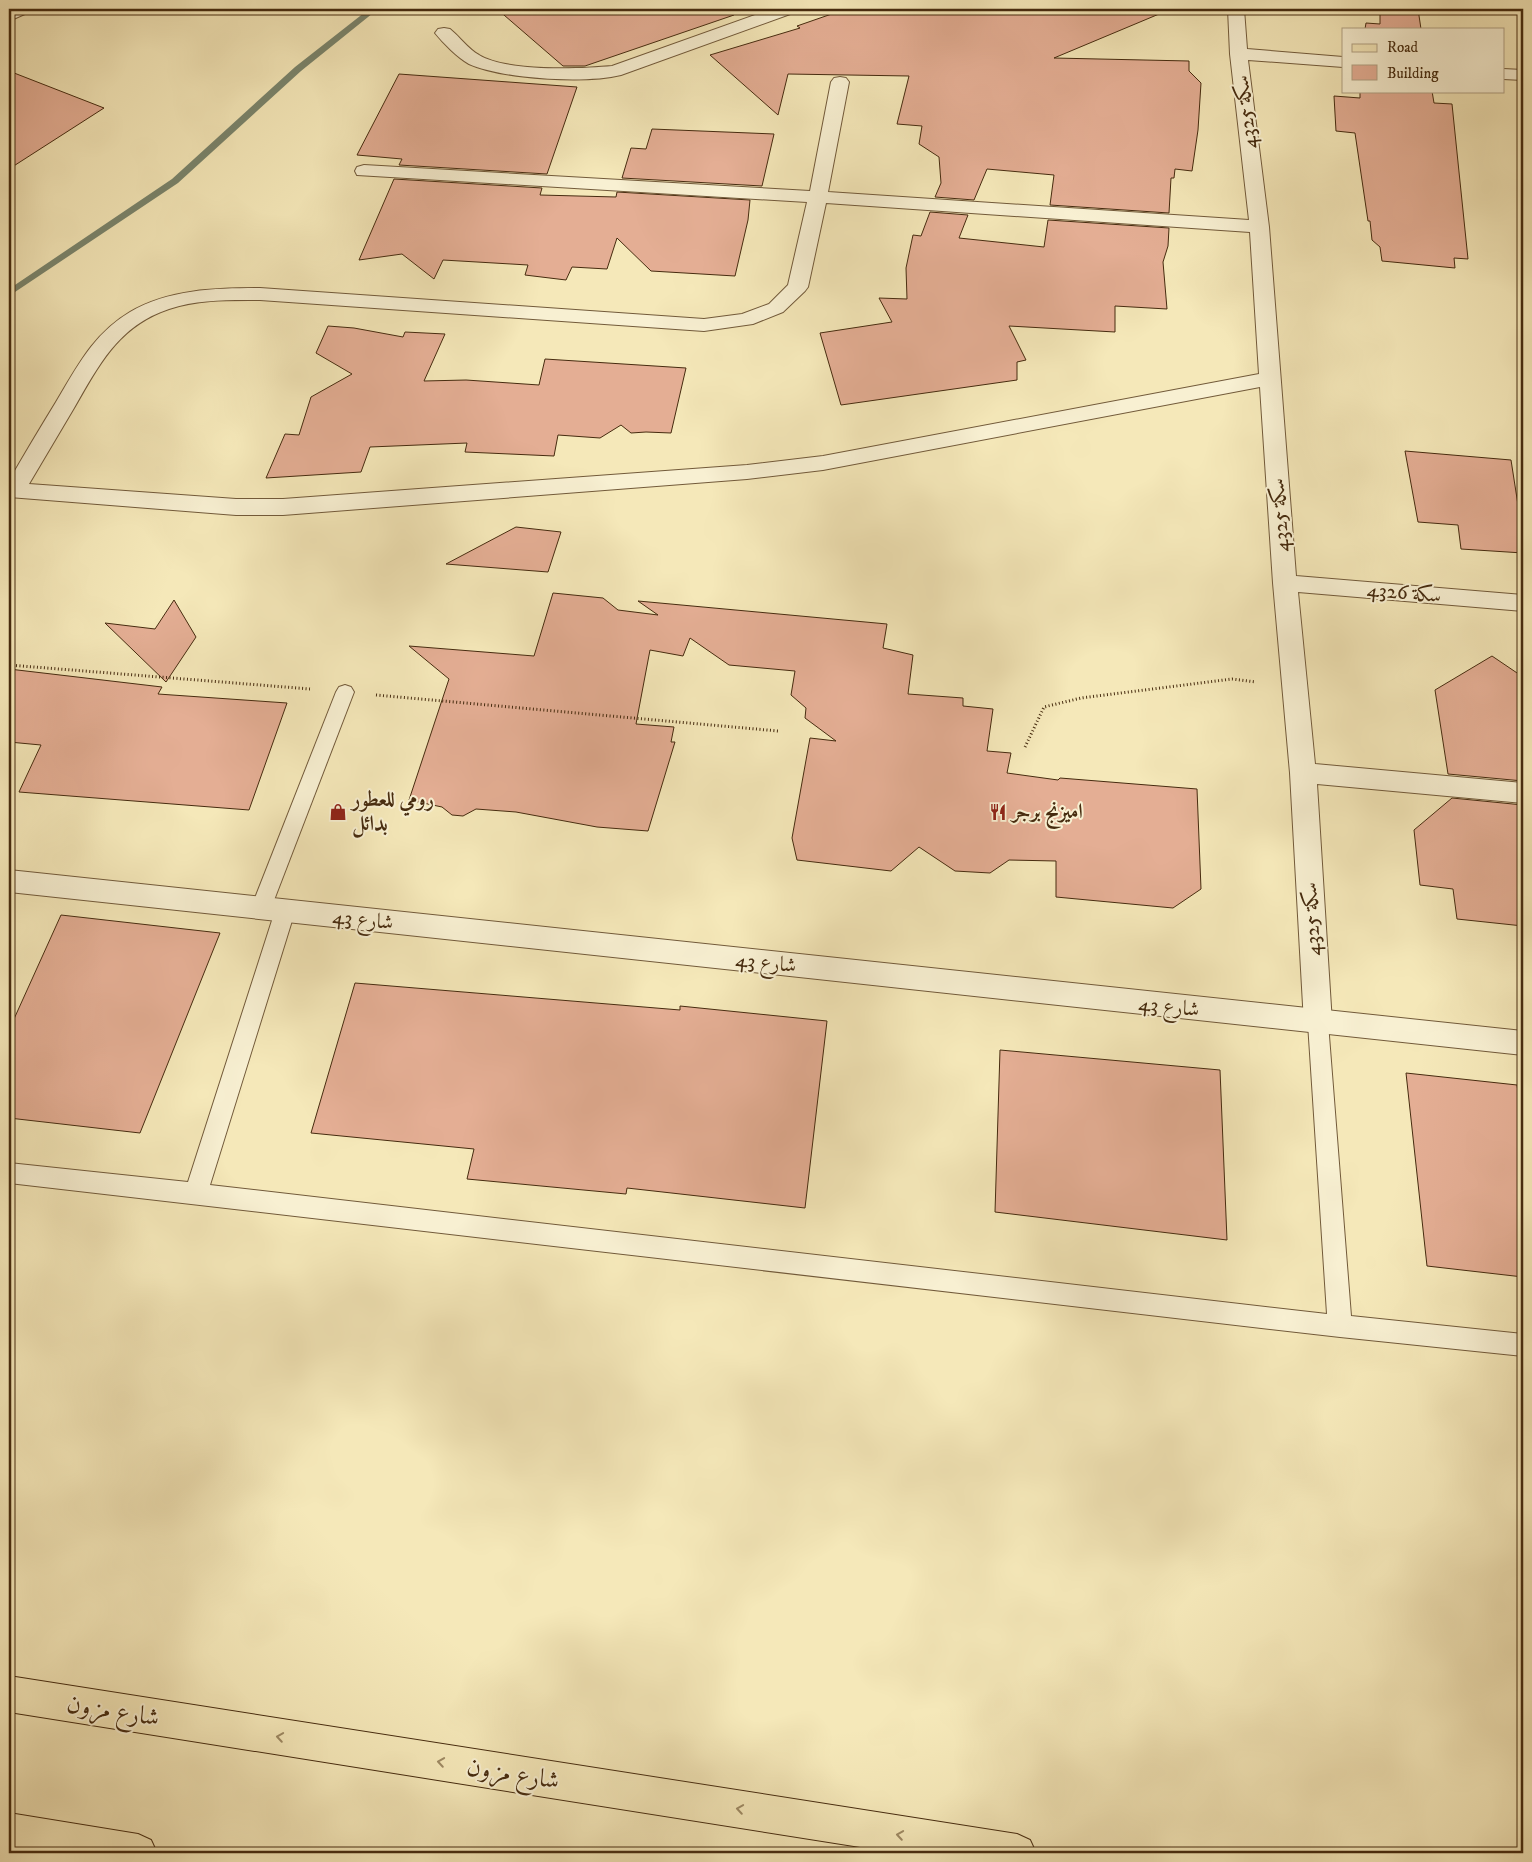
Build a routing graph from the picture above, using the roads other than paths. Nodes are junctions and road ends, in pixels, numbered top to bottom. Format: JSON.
{"nodes":[{"id":1,"x":21,"y":9,"type":"edge"},
{"id":2,"x":787,"y":9,"type":"edge"},
{"id":3,"x":1236,"y":9,"type":"edge"},
{"id":4,"x":9,"y":16,"type":"edge"},
{"id":5,"x":444,"y":33,"type":"dead end"},
{"id":6,"x":1239,"y":54,"type":"junction"},
{"id":7,"x":1342,"y":62,"type":"edge"},
{"id":8,"x":1504,"y":74,"type":"edge"},
{"id":9,"x":1523,"y":75,"type":"edge"},
{"id":10,"x":840,"y":82,"type":"dead end"},
{"id":11,"x":364,"y":171,"type":"dead end"},
{"id":12,"x":818,"y":197,"type":"junction"},
{"id":13,"x":1259,"y":227,"type":"junction"},
{"id":14,"x":1270,"y":379,"type":"junction"},
{"id":15,"x":11,"y":490,"type":"edge"},
{"id":16,"x":1285,"y":583,"type":"junction"},
{"id":17,"x":1523,"y":603,"type":"edge"},
{"id":18,"x":345,"y":692,"type":"road end"},
{"id":19,"x":1303,"y":774,"type":"junction"},
{"id":20,"x":1523,"y":793,"type":"edge"},
{"id":21,"x":9,"y":881,"type":"edge"},
{"id":22,"x":273,"y":910,"type":"junction"},
{"id":23,"x":1318,"y":1023,"type":"junction"},
{"id":24,"x":1523,"y":1043,"type":"edge"},
{"id":25,"x":9,"y":1174,"type":"edge"},
{"id":26,"x":196,"y":1193,"type":"junction"},
{"id":27,"x":1340,"y":1326,"type":"junction"},
{"id":28,"x":1523,"y":1345,"type":"edge"},
{"id":29,"x":9,"y":1694,"type":"edge"},
{"id":30,"x":9,"y":1832,"type":"edge"},
{"id":31,"x":138,"y":1853,"type":"edge"},
{"id":32,"x":1017,"y":1853,"type":"edge"}],
"edges":[{"from":1,"to":4,"type":"street"},
{"from":2,"to":5,"type":"street"},
{"from":3,"to":6,"type":"street","name":"سكة 4325"},
{"from":6,"to":7,"type":"street"},
{"from":6,"to":13,"type":"street","name":"سكة 4325"},
{"from":8,"to":9,"type":"street"},
{"from":10,"to":12,"type":"street"},
{"from":11,"to":12,"type":"street"},
{"from":12,"to":13,"type":"street"},
{"from":12,"to":15,"type":"street"},
{"from":13,"to":14,"type":"street","name":"سكة 4325"},
{"from":14,"to":15,"type":"street"},
{"from":14,"to":16,"type":"street","name":"سكة 4325"},
{"from":16,"to":17,"type":"street","name":"سكة 4326"},
{"from":16,"to":19,"type":"street","name":"سكة 4325"},
{"from":18,"to":22,"type":"lane"},
{"from":19,"to":20,"type":"street"},
{"from":19,"to":23,"type":"street","name":"سكة 4325"},
{"from":21,"to":22,"type":"street","name":"شارع 43"},
{"from":22,"to":23,"type":"street","name":"شارع 43"},
{"from":22,"to":26,"type":"lane"},
{"from":23,"to":24,"type":"street","name":"شارع 43"},
{"from":23,"to":27,"type":"lane"},
{"from":25,"to":26,"type":"lane"},
{"from":26,"to":27,"type":"lane"},
{"from":27,"to":28,"type":"lane"},
{"from":32,"to":29,"type":"main road","name":"شارع مزون","one_way":true},
{"from":30,"to":31,"type":"main road"}]}
